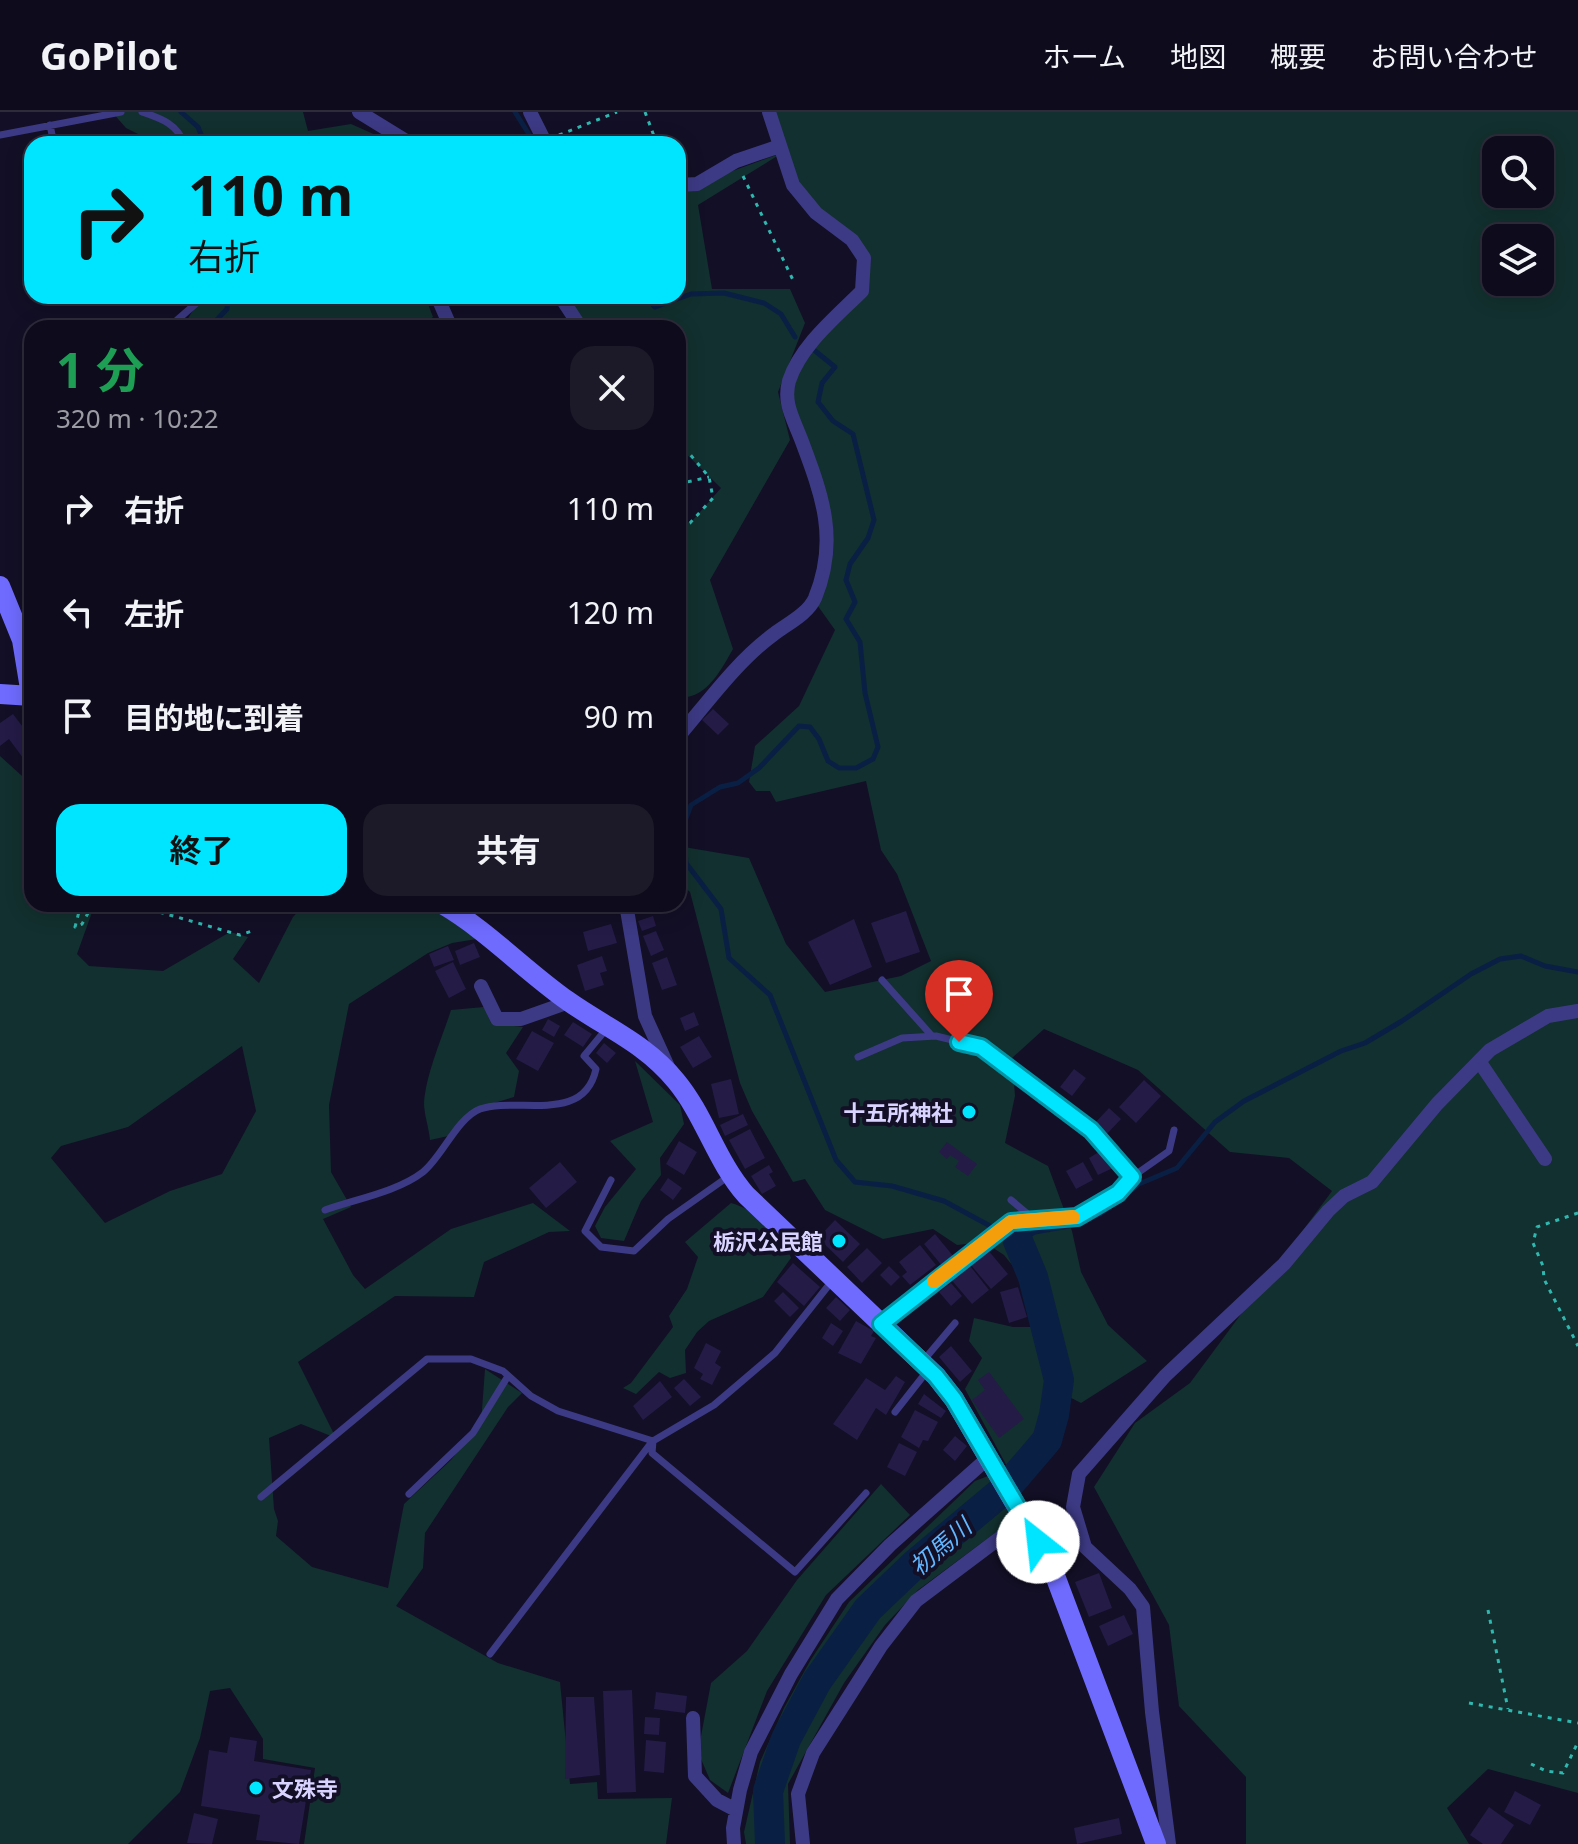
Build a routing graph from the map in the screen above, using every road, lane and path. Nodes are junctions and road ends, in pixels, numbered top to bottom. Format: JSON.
{"nodes":[{"id":1,"x":121,"y":112,"type":"edge"},
{"id":2,"x":142,"y":112,"type":"edge"},
{"id":3,"x":359,"y":112,"type":"edge"},
{"id":4,"x":530,"y":112,"type":"edge"},
{"id":5,"x":617,"y":112,"type":"edge"},
{"id":6,"x":645,"y":112,"type":"edge"},
{"id":7,"x":769,"y":112,"type":"edge"},
{"id":8,"x":50,"y":125,"type":"junction"},
{"id":9,"x":0,"y":135,"type":"edge"},
{"id":10,"x":52,"y":136,"type":"edge"},
{"id":11,"x":181,"y":136,"type":"edge"},
{"id":12,"x":398,"y":136,"type":"edge"},
{"id":13,"x":543,"y":136,"type":"edge"},
{"id":14,"x":560,"y":136,"type":"edge"},
{"id":15,"x":654,"y":136,"type":"edge"},
{"id":16,"x":780,"y":146,"type":"junction"},
{"id":17,"x":736,"y":161,"type":"junction"},
{"id":18,"x":686,"y":185,"type":"edge"},
{"id":19,"x":793,"y":280,"type":"dead end"},
{"id":20,"x":195,"y":304,"type":"edge"},
{"id":21,"x":177,"y":320,"type":"edge"},
{"id":22,"x":686,"y":450,"type":"edge"},
{"id":23,"x":709,"y":477,"type":"junction"},
{"id":24,"x":686,"y":482,"type":"edge"},
{"id":25,"x":686,"y":525,"type":"edge"},
{"id":26,"x":0,"y":586,"type":"edge"},
{"id":27,"x":24,"y":645,"type":"edge"},
{"id":28,"x":0,"y":694,"type":"edge"},
{"id":29,"x":24,"y":695,"type":"edge"},
{"id":30,"x":686,"y":728,"type":"edge"},
{"id":31,"x":79,"y":912,"type":"edge"},
{"id":32,"x":89,"y":912,"type":"edge"},
{"id":33,"x":159,"y":912,"type":"edge"},
{"id":34,"x":456,"y":912,"type":"edge"},
{"id":35,"x":627,"y":912,"type":"edge"},
{"id":36,"x":252,"y":931,"type":"dead end"},
{"id":37,"x":882,"y":980,"type":"dead end"},
{"id":38,"x":481,"y":986,"type":"dead end"},
{"id":39,"x":569,"y":1002,"type":"junction"},
{"id":40,"x":1578,"y":1011,"type":"edge"},
{"id":41,"x":609,"y":1025,"type":"junction"},
{"id":42,"x":932,"y":1036,"type":"junction"},
{"id":43,"x":858,"y":1057,"type":"dead end"},
{"id":44,"x":1479,"y":1061,"type":"junction"},
{"id":45,"x":672,"y":1076,"type":"junction"},
{"id":46,"x":1174,"y":1130,"type":"dead end"},
{"id":47,"x":1545,"y":1159,"type":"dead end"},
{"id":48,"x":729,"y":1176,"type":"junction"},
{"id":49,"x":1132,"y":1177,"type":"junction"},
{"id":50,"x":611,"y":1180,"type":"dead end"},
{"id":51,"x":1011,"y":1200,"type":"dead end"},
{"id":52,"x":325,"y":1210,"type":"dead end"},
{"id":53,"x":1578,"y":1213,"type":"edge"},
{"id":54,"x":1036,"y":1221,"type":"junction"},
{"id":55,"x":834,"y":1279,"type":"junction"},
{"id":56,"x":955,"y":1323,"type":"dead end"},
{"id":57,"x":881,"y":1324,"type":"junction"},
{"id":58,"x":1578,"y":1346,"type":"edge"},
{"id":59,"x":925,"y":1366,"type":"junction"},
{"id":60,"x":508,"y":1376,"type":"junction"},
{"id":61,"x":895,"y":1412,"type":"dead end"},
{"id":62,"x":653,"y":1441,"type":"junction"},
{"id":63,"x":992,"y":1463,"type":"junction"},
{"id":64,"x":866,"y":1493,"type":"dead end"},
{"id":65,"x":409,"y":1494,"type":"dead end"},
{"id":66,"x":261,"y":1497,"type":"dead end"},
{"id":67,"x":1021,"y":1511,"type":"junction"},
{"id":68,"x":1488,"y":1610,"type":"dead end"},
{"id":69,"x":490,"y":1654,"type":"dead end"},
{"id":70,"x":1469,"y":1703,"type":"dead end"},
{"id":71,"x":1508,"y":1709,"type":"junction"},
{"id":72,"x":693,"y":1718,"type":"dead end"},
{"id":73,"x":1578,"y":1723,"type":"edge"},
{"id":74,"x":1578,"y":1742,"type":"edge"},
{"id":75,"x":1531,"y":1764,"type":"dead end"},
{"id":76,"x":736,"y":1810,"type":"junction"},
{"id":77,"x":734,"y":1844,"type":"edge"},
{"id":78,"x":803,"y":1844,"type":"edge"},
{"id":79,"x":1156,"y":1844,"type":"edge"},
{"id":80,"x":1169,"y":1844,"type":"edge"}],
"edges":[{"from":1,"to":8,"type":"lane"},
{"from":2,"to":11,"type":"lane"},
{"from":3,"to":12,"type":"street"},
{"from":4,"to":13,"type":"street"},
{"from":5,"to":14,"type":"path"},
{"from":6,"to":15,"type":"path"},
{"from":7,"to":16,"type":"street"},
{"from":8,"to":9,"type":"lane"},
{"from":8,"to":10,"type":"lane"},
{"from":16,"to":17,"type":"street"},
{"from":16,"to":30,"type":"street"},
{"from":17,"to":18,"type":"street"},
{"from":17,"to":19,"type":"path"},
{"from":20,"to":21,"type":"lane"},
{"from":22,"to":23,"type":"path"},
{"from":23,"to":24,"type":"path"},
{"from":23,"to":25,"type":"path"},
{"from":26,"to":27,"type":"street"},
{"from":28,"to":29,"type":"street"},
{"from":31,"to":32,"type":"path"},
{"from":33,"to":36,"type":"path"},
{"from":34,"to":39,"type":"street"},
{"from":35,"to":45,"type":"street"},
{"from":37,"to":42,"type":"lane"},
{"from":38,"to":39,"type":"street"},
{"from":39,"to":41,"type":"street"},
{"from":40,"to":44,"type":"street"},
{"from":41,"to":45,"type":"street"},
{"from":41,"to":52,"type":"lane"},
{"from":42,"to":43,"type":"lane"},
{"from":42,"to":49,"type":"lane"},
{"from":44,"to":47,"type":"street"},
{"from":44,"to":80,"type":"street"},
{"from":45,"to":48,"type":"street"},
{"from":46,"to":49,"type":"lane"},
{"from":48,"to":50,"type":"lane"},
{"from":48,"to":55,"type":"street"},
{"from":49,"to":54,"type":"lane"},
{"from":51,"to":54,"type":"lane"},
{"from":53,"to":58,"type":"path"},
{"from":54,"to":57,"type":"lane"},
{"from":55,"to":57,"type":"street"},
{"from":55,"to":62,"type":"lane"},
{"from":56,"to":59,"type":"lane"},
{"from":57,"to":59,"type":"street"},
{"from":59,"to":61,"type":"lane"},
{"from":59,"to":63,"type":"street"},
{"from":60,"to":62,"type":"lane"},
{"from":60,"to":65,"type":"lane"},
{"from":60,"to":66,"type":"lane"},
{"from":62,"to":64,"type":"lane"},
{"from":62,"to":69,"type":"lane"},
{"from":63,"to":67,"type":"street"},
{"from":63,"to":76,"type":"street"},
{"from":67,"to":78,"type":"street"},
{"from":67,"to":79,"type":"street"},
{"from":68,"to":71,"type":"path"},
{"from":70,"to":71,"type":"path"},
{"from":71,"to":73,"type":"path"},
{"from":72,"to":76,"type":"street"},
{"from":74,"to":75,"type":"path"},
{"from":76,"to":77,"type":"street"}]}
